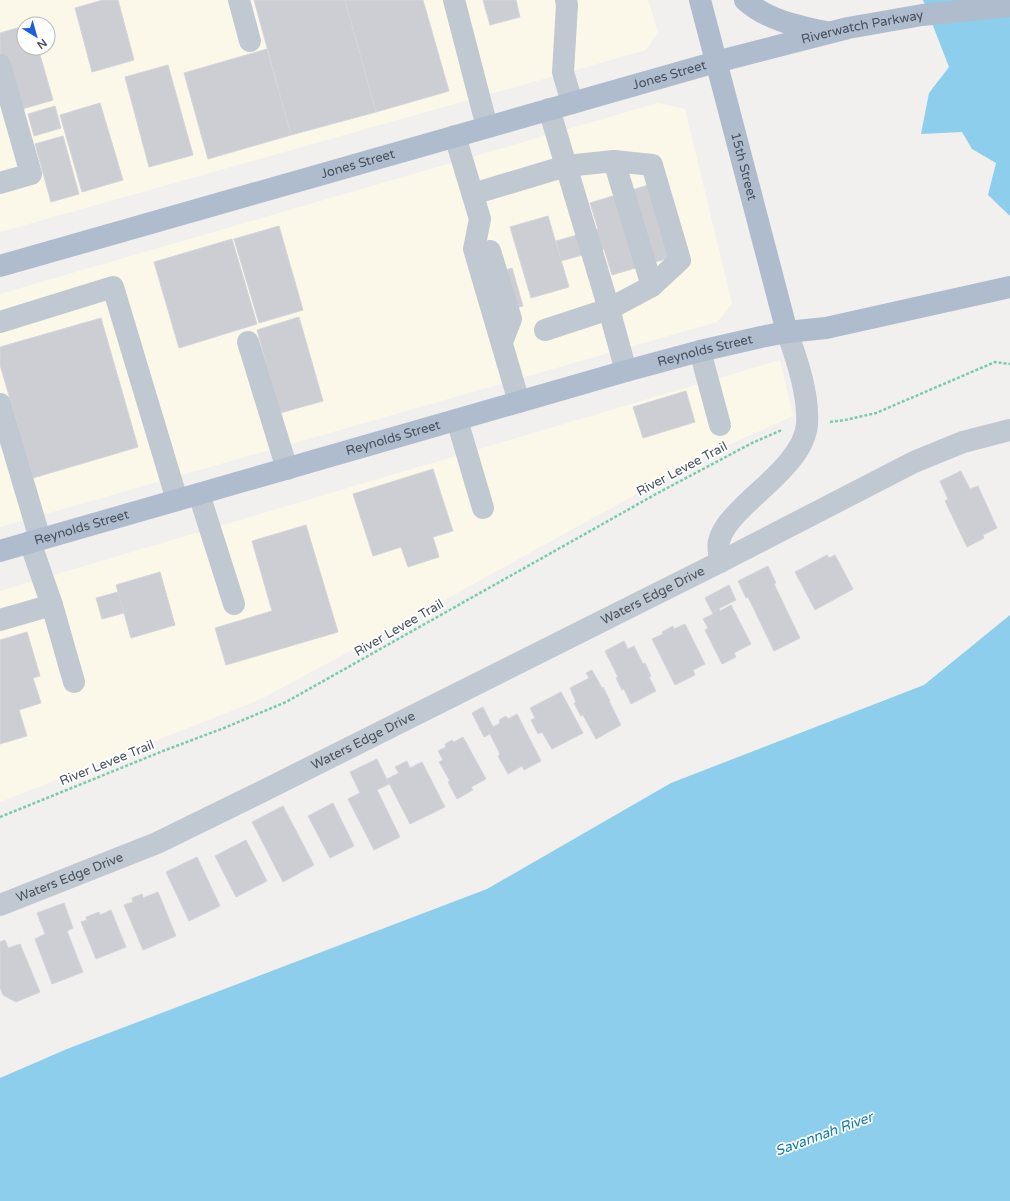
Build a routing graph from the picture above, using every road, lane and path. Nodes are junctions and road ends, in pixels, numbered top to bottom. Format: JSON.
{"nodes":[{"id":1,"x":239,"y":0,"type":"edge"},
{"id":2,"x":454,"y":0,"type":"edge"},
{"id":3,"x":566,"y":0,"type":"edge"},
{"id":4,"x":700,"y":0,"type":"edge"},
{"id":5,"x":745,"y":0,"type":"edge"},
{"id":6,"x":1010,"y":6,"type":"edge"},
{"id":7,"x":839,"y":31,"type":"junction"},
{"id":8,"x":250,"y":41,"type":"dead end"},
{"id":9,"x":716,"y":62,"type":"junction"},
{"id":10,"x":0,"y":64,"type":"edge"},
{"id":11,"x":572,"y":103,"type":"junction"},
{"id":12,"x":549,"y":109,"type":"junction"},
{"id":13,"x":487,"y":127,"type":"junction"},
{"id":14,"x":455,"y":136,"type":"junction"},
{"id":15,"x":614,"y":161,"type":"junction"},
{"id":16,"x":566,"y":166,"type":"junction"},
{"id":17,"x":0,"y":183,"type":"edge"},
{"id":18,"x":473,"y":194,"type":"junction"},
{"id":19,"x":0,"y":266,"type":"edge"},
{"id":20,"x":652,"y":286,"type":"junction"},
{"id":21,"x":1010,"y":287,"type":"edge"},
{"id":22,"x":609,"y":309,"type":"junction"},
{"id":23,"x":0,"y":322,"type":"edge"},
{"id":24,"x":545,"y":330,"type":"dead end"},
{"id":25,"x":787,"y":332,"type":"junction"},
{"id":26,"x":248,"y":342,"type":"dead end"},
{"id":27,"x":700,"y":352,"type":"junction"},
{"id":28,"x":1010,"y":364,"type":"edge"},
{"id":29,"x":626,"y":371,"type":"junction"},
{"id":30,"x":519,"y":402,"type":"junction"},
{"id":31,"x":0,"y":404,"type":"edge"},
{"id":32,"x":457,"y":420,"type":"junction"},
{"id":33,"x":826,"y":422,"type":"dead end"},
{"id":34,"x":720,"y":425,"type":"dead end"},
{"id":35,"x":787,"y":428,"type":"dead end"},
{"id":36,"x":1010,"y":430,"type":"edge"},
{"id":37,"x":287,"y":469,"type":"junction"},
{"id":38,"x":199,"y":494,"type":"junction"},
{"id":39,"x":177,"y":500,"type":"junction"},
{"id":40,"x":483,"y":508,"type":"dead end"},
{"id":41,"x":35,"y":541,"type":"junction"},
{"id":42,"x":0,"y":551,"type":"edge"},
{"id":43,"x":720,"y":562,"type":"junction"},
{"id":44,"x":234,"y":604,"type":"dead end"},
{"id":45,"x":52,"y":605,"type":"junction"},
{"id":46,"x":0,"y":620,"type":"edge"},
{"id":47,"x":74,"y":682,"type":"dead end"},
{"id":48,"x":0,"y":817,"type":"edge"},
{"id":49,"x":0,"y":905,"type":"edge"}],
"edges":[{"from":1,"to":8,"type":"street"},
{"from":2,"to":13,"type":"street"},
{"from":3,"to":11,"type":"street"},
{"from":4,"to":9,"type":"main road","name":"15th Street"},
{"from":5,"to":7,"type":"main road"},
{"from":6,"to":7,"type":"main road","name":"Riverwatch Parkway"},
{"from":7,"to":9,"type":"main road","name":"Riverwatch Parkway"},
{"from":9,"to":11,"type":"main road","name":"Jones Street"},
{"from":9,"to":25,"type":"main road","name":"15th Street"},
{"from":10,"to":17,"type":"street"},
{"from":11,"to":12,"type":"main road","name":"Jones Street"},
{"from":12,"to":13,"type":"main road","name":"Jones Street"},
{"from":12,"to":16,"type":"street"},
{"from":13,"to":14,"type":"main road","name":"Jones Street"},
{"from":14,"to":18,"type":"street"},
{"from":14,"to":19,"type":"main road","name":"Jones Street"},
{"from":15,"to":16,"type":"street"},
{"from":15,"to":20,"type":"street"},
{"from":15,"to":20,"type":"street"},
{"from":16,"to":18,"type":"street"},
{"from":16,"to":22,"type":"street"},
{"from":18,"to":30,"type":"street"},
{"from":20,"to":22,"type":"street"},
{"from":21,"to":25,"type":"main road"},
{"from":22,"to":24,"type":"street"},
{"from":22,"to":29,"type":"street"},
{"from":23,"to":39,"type":"street"},
{"from":25,"to":27,"type":"main road","name":"Reynolds Street"},
{"from":25,"to":43,"type":"street","name":"Waters Edge Drive"},
{"from":26,"to":37,"type":"street"},
{"from":27,"to":29,"type":"main road","name":"Reynolds Street"},
{"from":27,"to":34,"type":"street"},
{"from":28,"to":33,"type":"path"},
{"from":29,"to":30,"type":"main road","name":"Reynolds Street"},
{"from":30,"to":32,"type":"main road","name":"Reynolds Street"},
{"from":31,"to":41,"type":"street"},
{"from":32,"to":37,"type":"main road","name":"Reynolds Street"},
{"from":32,"to":40,"type":"street"},
{"from":35,"to":48,"type":"path","name":"River Levee Trail"},
{"from":36,"to":43,"type":"street","name":"Waters Edge Drive"},
{"from":37,"to":38,"type":"main road","name":"Reynolds Street"},
{"from":38,"to":39,"type":"main road","name":"Reynolds Street"},
{"from":38,"to":44,"type":"street"},
{"from":39,"to":41,"type":"main road","name":"Reynolds Street"},
{"from":41,"to":42,"type":"main road","name":"Reynolds Street"},
{"from":41,"to":45,"type":"street"},
{"from":43,"to":49,"type":"street","name":"Waters Edge Drive"},
{"from":45,"to":46,"type":"street"},
{"from":45,"to":47,"type":"street"}]}
